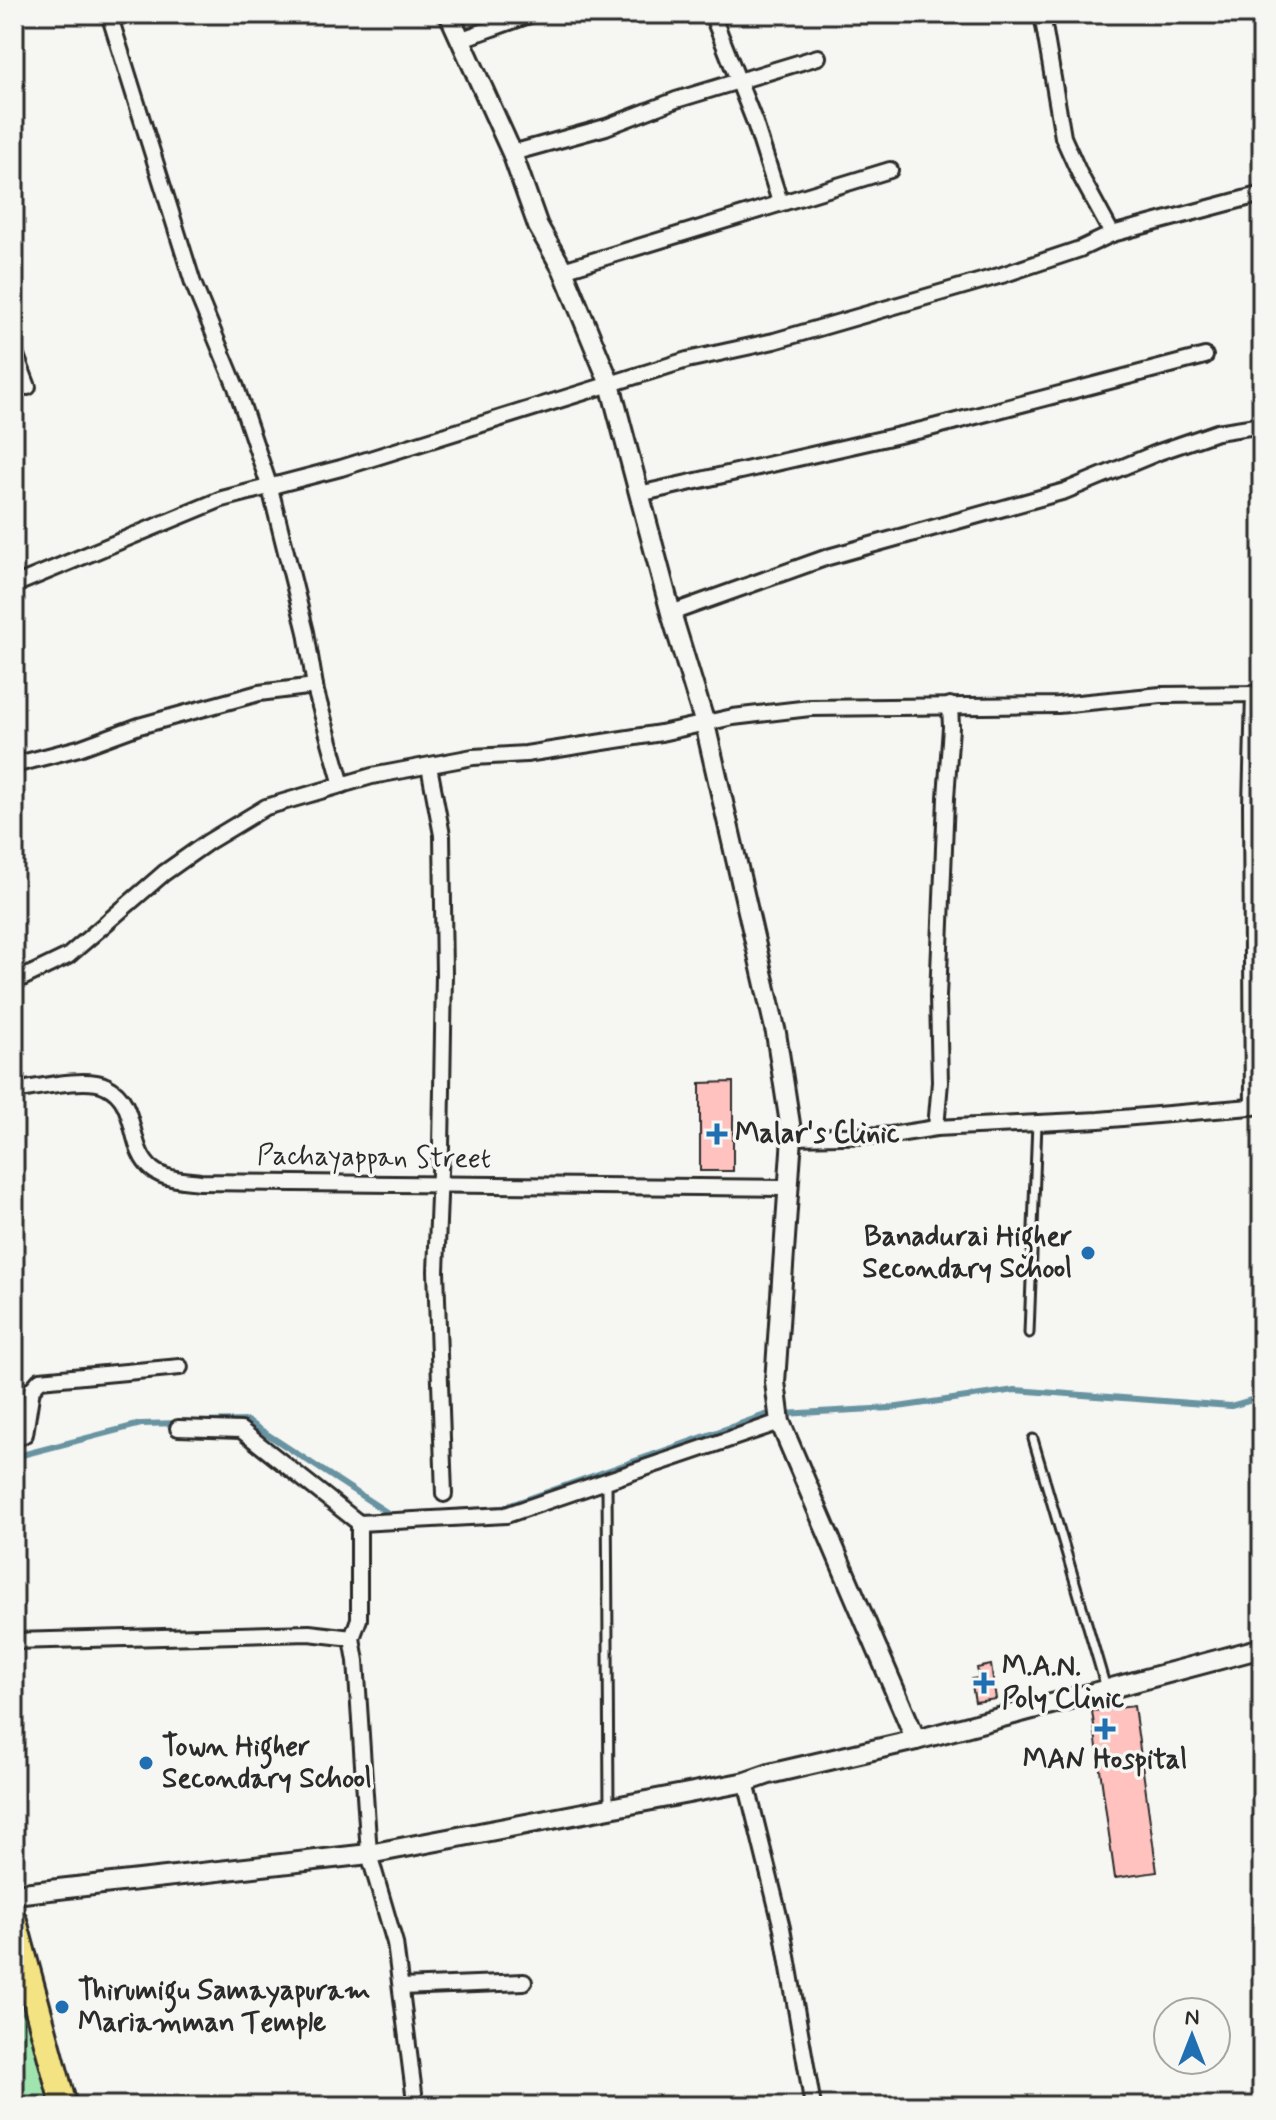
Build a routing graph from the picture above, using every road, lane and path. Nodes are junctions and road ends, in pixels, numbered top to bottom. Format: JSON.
{"nodes":[{"id":1,"x":109,"y":14,"type":"edge"},
{"id":2,"x":449,"y":14,"type":"edge"},
{"id":3,"x":532,"y":14,"type":"edge"},
{"id":4,"x":712,"y":14,"type":"edge"},
{"id":5,"x":1042,"y":14,"type":"edge"},
{"id":6,"x":462,"y":39,"type":"junction"},
{"id":7,"x":818,"y":57,"type":"dead end"},
{"id":8,"x":737,"y":81,"type":"junction"},
{"id":9,"x":512,"y":153,"type":"junction"},
{"id":10,"x":890,"y":170,"type":"dead end"},
{"id":11,"x":1262,"y":194,"type":"edge"},
{"id":12,"x":780,"y":202,"type":"junction"},
{"id":13,"x":1105,"y":237,"type":"junction"},
{"id":14,"x":563,"y":270,"type":"junction"},
{"id":15,"x":14,"y":350,"type":"edge"},
{"id":16,"x":1205,"y":356,"type":"dead end"},
{"id":17,"x":610,"y":384,"type":"junction"},
{"id":18,"x":28,"y":387,"type":"dead end"},
{"id":19,"x":1262,"y":425,"type":"edge"},
{"id":20,"x":270,"y":488,"type":"junction"},
{"id":21,"x":639,"y":494,"type":"junction"},
{"id":22,"x":14,"y":585,"type":"edge"},
{"id":23,"x":671,"y":613,"type":"junction"},
{"id":24,"x":315,"y":686,"type":"junction"},
{"id":25,"x":1258,"y":694,"type":"edge"},
{"id":26,"x":950,"y":705,"type":"junction"},
{"id":27,"x":705,"y":724,"type":"junction"},
{"id":28,"x":14,"y":765,"type":"edge"},
{"id":29,"x":429,"y":766,"type":"junction"},
{"id":30,"x":342,"y":785,"type":"junction"},
{"id":31,"x":1256,"y":805,"type":"edge"},
{"id":32,"x":1257,"y":912,"type":"edge"},
{"id":33,"x":14,"y":982,"type":"edge"},
{"id":34,"x":14,"y":1091,"type":"edge"},
{"id":35,"x":1258,"y":1106,"type":"edge"},
{"id":36,"x":1037,"y":1123,"type":"junction"},
{"id":37,"x":936,"y":1128,"type":"junction"},
{"id":38,"x":792,"y":1137,"type":"junction"},
{"id":39,"x":438,"y":1186,"type":"junction"},
{"id":40,"x":788,"y":1188,"type":"junction"},
{"id":41,"x":1029,"y":1333,"type":"dead end"},
{"id":42,"x":180,"y":1367,"type":"dead end"},
{"id":43,"x":780,"y":1422,"type":"junction"},
{"id":44,"x":178,"y":1428,"type":"dead end"},
{"id":45,"x":1033,"y":1439,"type":"dead end"},
{"id":46,"x":14,"y":1440,"type":"edge"},
{"id":47,"x":607,"y":1482,"type":"junction"},
{"id":48,"x":444,"y":1494,"type":"dead end"},
{"id":49,"x":359,"y":1523,"type":"junction"},
{"id":50,"x":352,"y":1638,"type":"junction"},
{"id":51,"x":14,"y":1641,"type":"edge"},
{"id":52,"x":1262,"y":1648,"type":"edge"},
{"id":53,"x":1107,"y":1690,"type":"junction"},
{"id":54,"x":916,"y":1740,"type":"junction"},
{"id":55,"x":746,"y":1782,"type":"junction"},
{"id":56,"x":609,"y":1806,"type":"junction"},
{"id":57,"x":369,"y":1854,"type":"junction"},
{"id":58,"x":14,"y":1894,"type":"edge"},
{"id":59,"x":14,"y":1921,"type":"edge"},
{"id":60,"x":524,"y":1982,"type":"dead end"},
{"id":61,"x":401,"y":1987,"type":"junction"},
{"id":62,"x":414,"y":2093,"type":"dead end"},
{"id":63,"x":64,"y":2106,"type":"edge"},
{"id":64,"x":813,"y":2106,"type":"edge"}],
"edges":[{"from":1,"to":20,"type":"street"},
{"from":2,"to":6,"type":"street"},
{"from":3,"to":6,"type":"street"},
{"from":4,"to":8,"type":"street"},
{"from":5,"to":13,"type":"street"},
{"from":6,"to":9,"type":"street"},
{"from":7,"to":8,"type":"street"},
{"from":8,"to":9,"type":"street"},
{"from":8,"to":12,"type":"street"},
{"from":9,"to":14,"type":"street"},
{"from":10,"to":12,"type":"street"},
{"from":11,"to":13,"type":"street"},
{"from":12,"to":14,"type":"street"},
{"from":13,"to":17,"type":"street"},
{"from":14,"to":17,"type":"street"},
{"from":15,"to":18,"type":"street"},
{"from":16,"to":21,"type":"street"},
{"from":17,"to":20,"type":"street"},
{"from":17,"to":21,"type":"street"},
{"from":19,"to":23,"type":"street"},
{"from":20,"to":22,"type":"street"},
{"from":20,"to":24,"type":"street"},
{"from":21,"to":23,"type":"street"},
{"from":23,"to":27,"type":"street"},
{"from":24,"to":28,"type":"street"},
{"from":24,"to":30,"type":"street"},
{"from":25,"to":26,"type":"street"},
{"from":25,"to":31,"type":"street"},
{"from":26,"to":27,"type":"street"},
{"from":26,"to":37,"type":"street"},
{"from":27,"to":29,"type":"street"},
{"from":27,"to":38,"type":"street"},
{"from":29,"to":30,"type":"street"},
{"from":29,"to":39,"type":"street"},
{"from":30,"to":33,"type":"street"},
{"from":31,"to":32,"type":"street"},
{"from":32,"to":35,"type":"street"},
{"from":34,"to":39,"type":"street","name":"Pachayappan Street"},
{"from":35,"to":36,"type":"street"},
{"from":36,"to":37,"type":"street"},
{"from":36,"to":41,"type":"lane"},
{"from":37,"to":38,"type":"street"},
{"from":38,"to":40,"type":"street"},
{"from":39,"to":40,"type":"street","name":"Pachayappan Street"},
{"from":39,"to":48,"type":"street"},
{"from":40,"to":43,"type":"street"},
{"from":42,"to":46,"type":"street"},
{"from":43,"to":47,"type":"street"},
{"from":43,"to":54,"type":"street"},
{"from":44,"to":49,"type":"street"},
{"from":45,"to":53,"type":"lane"},
{"from":47,"to":49,"type":"street"},
{"from":47,"to":56,"type":"lane"},
{"from":49,"to":50,"type":"street"},
{"from":50,"to":51,"type":"street"},
{"from":50,"to":57,"type":"street"},
{"from":52,"to":53,"type":"street"},
{"from":53,"to":54,"type":"street"},
{"from":54,"to":55,"type":"street"},
{"from":55,"to":56,"type":"street"},
{"from":55,"to":64,"type":"street"},
{"from":56,"to":57,"type":"street"},
{"from":57,"to":58,"type":"street"},
{"from":57,"to":61,"type":"street"},
{"from":59,"to":63,"type":"main road"},
{"from":60,"to":61,"type":"street"},
{"from":61,"to":62,"type":"street"}]}
